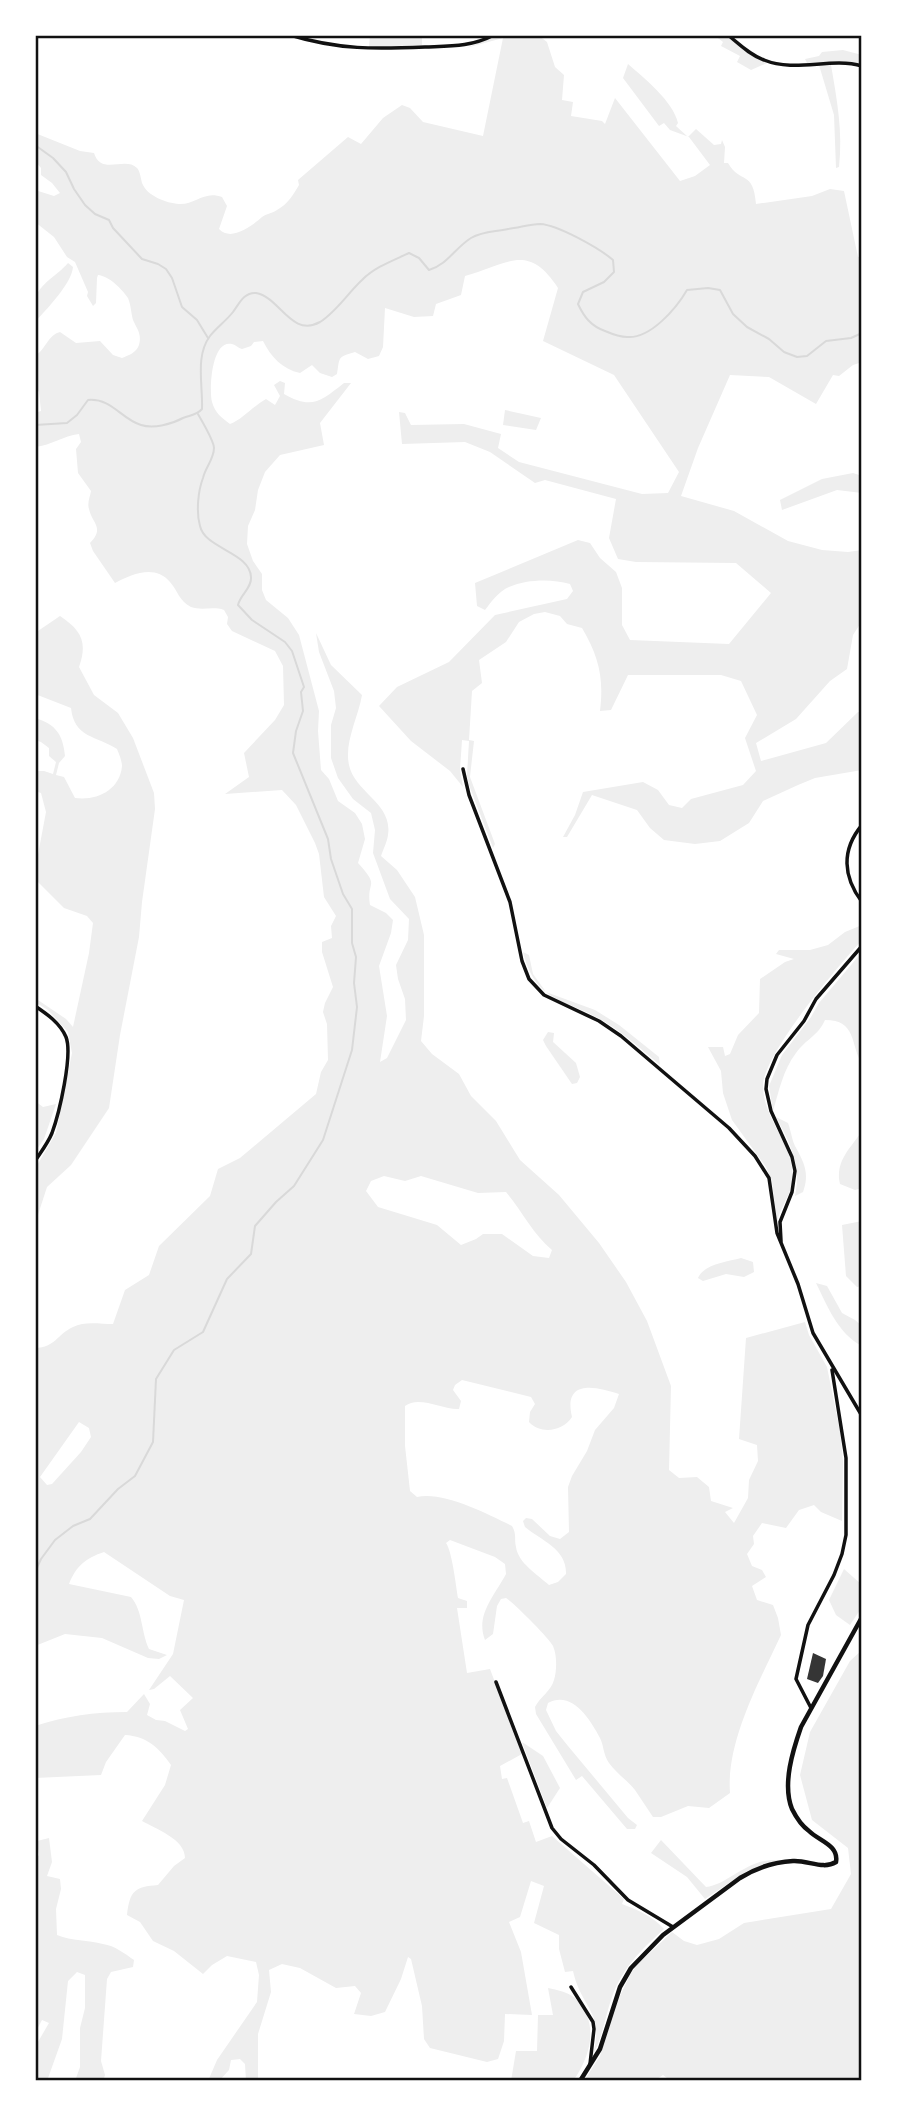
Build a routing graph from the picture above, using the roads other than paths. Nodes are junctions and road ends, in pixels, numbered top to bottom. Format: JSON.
{"nodes":[{"id":1,"x":290,"y":35,"type":"edge"},
{"id":2,"x":494,"y":35,"type":"edge"},
{"id":3,"x":728,"y":35,"type":"edge"},
{"id":4,"x":862,"y":66,"type":"edge"},
{"id":5,"x":463,"y":769,"type":"dead end"},
{"id":6,"x":862,"y":825,"type":"edge"},
{"id":7,"x":862,"y":902,"type":"edge"},
{"id":8,"x":862,"y":946,"type":"edge"},
{"id":9,"x":35,"y":1006,"type":"edge"},
{"id":10,"x":35,"y":1161,"type":"edge"},
{"id":11,"x":782,"y":1246,"type":"junction"},
{"id":12,"x":832,"y":1368,"type":"junction"},
{"id":13,"x":862,"y":1416,"type":"edge"},
{"id":14,"x":862,"y":1616,"type":"edge"},
{"id":15,"x":496,"y":1682,"type":"dead end"},
{"id":16,"x":811,"y":1709,"type":"junction"},
{"id":17,"x":673,"y":1927,"type":"junction"},
{"id":18,"x":571,"y":1987,"type":"dead end"},
{"id":19,"x":590,"y":2066,"type":"junction"},
{"id":20,"x":580,"y":2081,"type":"edge"}],
"edges":[{"from":1,"to":2,"type":"street"},
{"from":3,"to":4,"type":"street"},
{"from":5,"to":11,"type":"street"},
{"from":6,"to":7,"type":"street"},
{"from":8,"to":11,"type":"street"},
{"from":9,"to":10,"type":"street"},
{"from":11,"to":12,"type":"street"},
{"from":12,"to":13,"type":"street"},
{"from":12,"to":16,"type":"street"},
{"from":14,"to":16,"type":"main road"},
{"from":15,"to":17,"type":"street"},
{"from":16,"to":17,"type":"main road"},
{"from":17,"to":19,"type":"main road"},
{"from":18,"to":19,"type":"street"},
{"from":19,"to":20,"type":"main road"}]}
